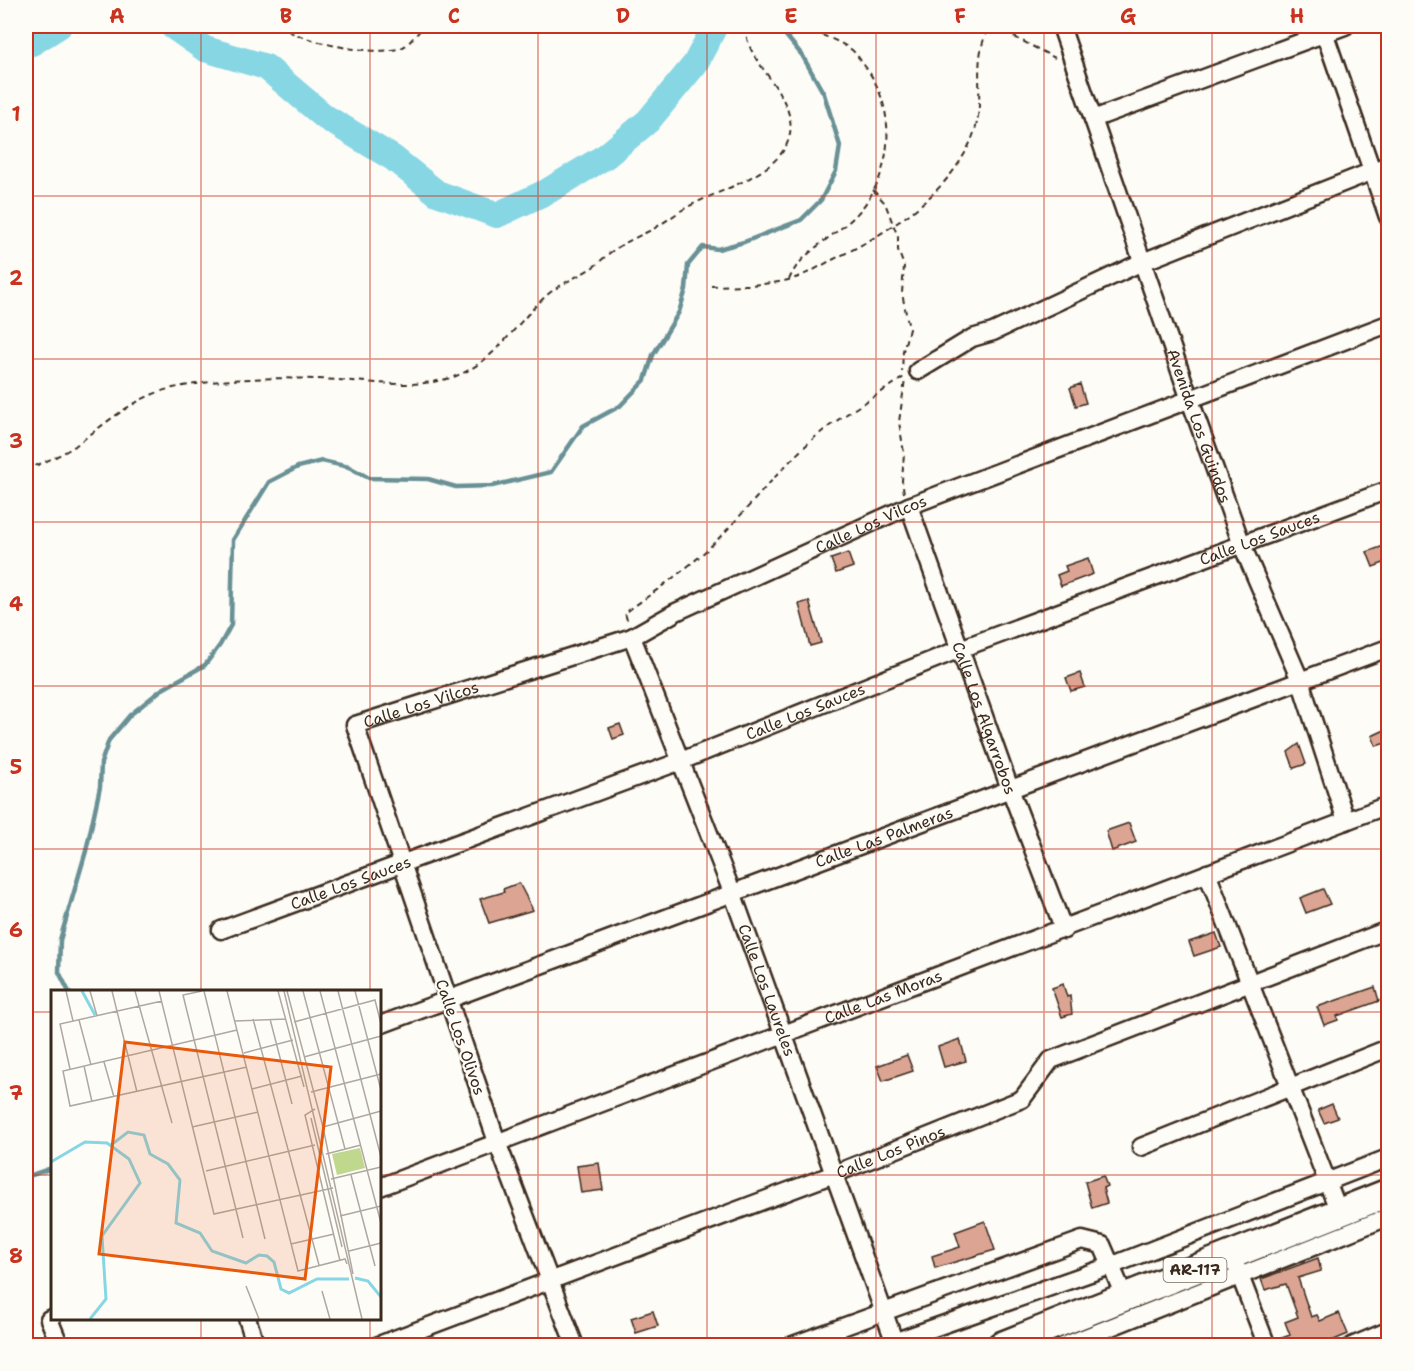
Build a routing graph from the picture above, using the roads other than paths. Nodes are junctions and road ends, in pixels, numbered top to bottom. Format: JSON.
{"nodes":[{"id":1,"x":1061,"y":26,"type":"edge"},
{"id":2,"x":1345,"y":26,"type":"edge"},
{"id":3,"x":1324,"y":29,"type":"edge"},
{"id":4,"x":1093,"y":119,"type":"junction"},
{"id":5,"x":1389,"y":165,"type":"edge"},
{"id":6,"x":1371,"y":171,"type":"junction"},
{"id":7,"x":1389,"y":217,"type":"edge"},
{"id":8,"x":1140,"y":263,"type":"junction"},
{"id":9,"x":1389,"y":324,"type":"edge"},
{"id":10,"x":911,"y":374,"type":"road end"},
{"id":11,"x":1190,"y":400,"type":"junction"},
{"id":12,"x":1389,"y":490,"type":"edge"},
{"id":13,"x":909,"y":506,"type":"junction"},
{"id":14,"x":1242,"y":545,"type":"junction"},
{"id":15,"x":632,"y":637,"type":"junction"},
{"id":16,"x":1389,"y":648,"type":"edge"},
{"id":17,"x":960,"y":649,"type":"junction"},
{"id":18,"x":1300,"y":680,"type":"junction"},
{"id":19,"x":356,"y":725,"type":"joint"},
{"id":20,"x":681,"y":761,"type":"junction"},
{"id":21,"x":1010,"y":789,"type":"junction"},
{"id":22,"x":1389,"y":805,"type":"edge"},
{"id":23,"x":1346,"y":821,"type":"junction"},
{"id":24,"x":402,"y":863,"type":"junction"},
{"id":25,"x":1207,"y":873,"type":"junction"},
{"id":26,"x":732,"y":892,"type":"junction"},
{"id":27,"x":221,"y":930,"type":"dead end"},
{"id":28,"x":1064,"y":930,"type":"junction"},
{"id":29,"x":1389,"y":930,"type":"edge"},
{"id":30,"x":1250,"y":983,"type":"junction"},
{"id":31,"x":449,"y":1001,"type":"junction"},
{"id":32,"x":381,"y":1025,"type":"edge"},
{"id":33,"x":783,"y":1035,"type":"junction"},
{"id":34,"x":1389,"y":1048,"type":"edge"},
{"id":35,"x":1291,"y":1087,"type":"junction"},
{"id":36,"x":497,"y":1142,"type":"junction"},
{"id":37,"x":1141,"y":1147,"type":"dead end"},
{"id":38,"x":1389,"y":1158,"type":"edge"},
{"id":39,"x":834,"y":1174,"type":"junction"},
{"id":40,"x":1328,"y":1183,"type":"junction"},
{"id":41,"x":381,"y":1187,"type":"edge"},
{"id":42,"x":1389,"y":1193,"type":"edge"},
{"id":43,"x":1339,"y":1212,"type":"junction"},
{"id":44,"x":1389,"y":1217,"type":"edge"},
{"id":45,"x":1113,"y":1265,"type":"junction"},
{"id":46,"x":1236,"y":1267,"type":"junction"},
{"id":47,"x":550,"y":1279,"type":"junction"},
{"id":48,"x":1125,"y":1298,"type":"junction"},
{"id":49,"x":882,"y":1311,"type":"junction"},
{"id":50,"x":52,"y":1320,"type":"edge"},
{"id":51,"x":248,"y":1320,"type":"edge"},
{"id":52,"x":1389,"y":1331,"type":"edge"},
{"id":53,"x":891,"y":1344,"type":"edge"},
{"id":54,"x":60,"y":1346,"type":"edge"},
{"id":55,"x":256,"y":1346,"type":"edge"},
{"id":56,"x":376,"y":1346,"type":"edge"},
{"id":57,"x":575,"y":1346,"type":"edge"},
{"id":58,"x":790,"y":1346,"type":"edge"},
{"id":59,"x":1001,"y":1346,"type":"edge"},
{"id":60,"x":1063,"y":1346,"type":"edge"},
{"id":61,"x":1268,"y":1346,"type":"edge"},
{"id":62,"x":1352,"y":1346,"type":"edge"}],
"edges":[{"from":1,"to":4,"type":"street","name":"Avenida Los Guindos"},
{"from":2,"to":3,"type":"street"},
{"from":3,"to":4,"type":"street"},
{"from":3,"to":6,"type":"street"},
{"from":4,"to":8,"type":"street","name":"Avenida Los Guindos"},
{"from":5,"to":6,"type":"street"},
{"from":6,"to":7,"type":"street"},
{"from":6,"to":8,"type":"street"},
{"from":8,"to":10,"type":"street"},
{"from":8,"to":11,"type":"street","name":"Avenida Los Guindos"},
{"from":9,"to":11,"type":"street","name":"Calle Los Vilcos"},
{"from":11,"to":13,"type":"street","name":"Calle Los Vilcos"},
{"from":11,"to":14,"type":"street","name":"Avenida Los Guindos"},
{"from":12,"to":14,"type":"street","name":"Calle Los Sauces"},
{"from":13,"to":15,"type":"street","name":"Calle Los Vilcos"},
{"from":13,"to":17,"type":"street","name":"Calle Los Algarrobos"},
{"from":14,"to":17,"type":"street","name":"Calle Los Sauces"},
{"from":14,"to":18,"type":"street","name":"Avenida Los Guindos"},
{"from":15,"to":19,"type":"street","name":"Calle Los Vilcos"},
{"from":15,"to":20,"type":"street","name":"Calle Los Laureles"},
{"from":16,"to":18,"type":"street","name":"Calle Las Palmeras"},
{"from":17,"to":20,"type":"street","name":"Calle Los Sauces"},
{"from":17,"to":21,"type":"street","name":"Calle Los Algarrobos"},
{"from":18,"to":21,"type":"street","name":"Calle Las Palmeras"},
{"from":18,"to":23,"type":"street","name":"Avenida Los Guindos"},
{"from":19,"to":24,"type":"street","name":"Calle Los Olivos"},
{"from":20,"to":24,"type":"street","name":"Calle Los Sauces"},
{"from":20,"to":26,"type":"street","name":"Calle Los Laureles"},
{"from":21,"to":26,"type":"street","name":"Calle Las Palmeras"},
{"from":21,"to":28,"type":"street","name":"Calle Los Algarrobos"},
{"from":22,"to":23,"type":"street","name":"Calle Las Moras"},
{"from":23,"to":25,"type":"street","name":"Calle Las Moras"},
{"from":24,"to":27,"type":"street","name":"Calle Los Sauces"},
{"from":24,"to":31,"type":"street","name":"Calle Los Olivos"},
{"from":25,"to":28,"type":"street","name":"Calle Las Moras"},
{"from":25,"to":30,"type":"street"},
{"from":26,"to":31,"type":"street","name":"Calle Las Palmeras"},
{"from":26,"to":33,"type":"street","name":"Calle Los Laureles"},
{"from":28,"to":33,"type":"street","name":"Calle Las Moras"},
{"from":29,"to":30,"type":"street","name":"Calle Los Pinos"},
{"from":30,"to":35,"type":"street"},
{"from":30,"to":39,"type":"street","name":"Calle Los Pinos"},
{"from":31,"to":32,"type":"street","name":"Calle Las Palmeras"},
{"from":31,"to":36,"type":"street","name":"Calle Los Olivos"},
{"from":33,"to":36,"type":"street","name":"Calle Las Moras"},
{"from":33,"to":39,"type":"street","name":"Calle Los Laureles"},
{"from":34,"to":35,"type":"street"},
{"from":35,"to":37,"type":"street"},
{"from":35,"to":40,"type":"street"},
{"from":36,"to":41,"type":"street","name":"Calle Las Moras"},
{"from":36,"to":47,"type":"street","name":"Calle Los Olivos"},
{"from":38,"to":40,"type":"street"},
{"from":39,"to":47,"type":"street","name":"Calle Los Pinos"},
{"from":39,"to":49,"type":"street","name":"Calle Los Laureles"},
{"from":40,"to":43,"type":"street"},
{"from":40,"to":45,"type":"street"},
{"from":42,"to":43,"type":"main road","number":"AR-117"},
{"from":43,"to":46,"type":"main road","number":"AR-117"},
{"from":44,"to":46,"type":"street"},
{"from":45,"to":48,"type":"street"},
{"from":45,"to":49,"type":"street"},
{"from":45,"to":53,"type":"street"},
{"from":46,"to":48,"type":"main road","number":"AR-117"},
{"from":46,"to":60,"type":"street"},
{"from":46,"to":61,"type":"street"},
{"from":47,"to":56,"type":"street","name":"Calle Los Pinos"},
{"from":47,"to":57,"type":"street","name":"Calle Los Olivos"},
{"from":48,"to":59,"type":"main road","number":"AR-117"},
{"from":49,"to":53,"type":"street","name":"Calle Los Laureles"},
{"from":49,"to":58,"type":"street"},
{"from":50,"to":54,"type":"street"},
{"from":51,"to":55,"type":"street"},
{"from":52,"to":62,"type":"street"}]}
